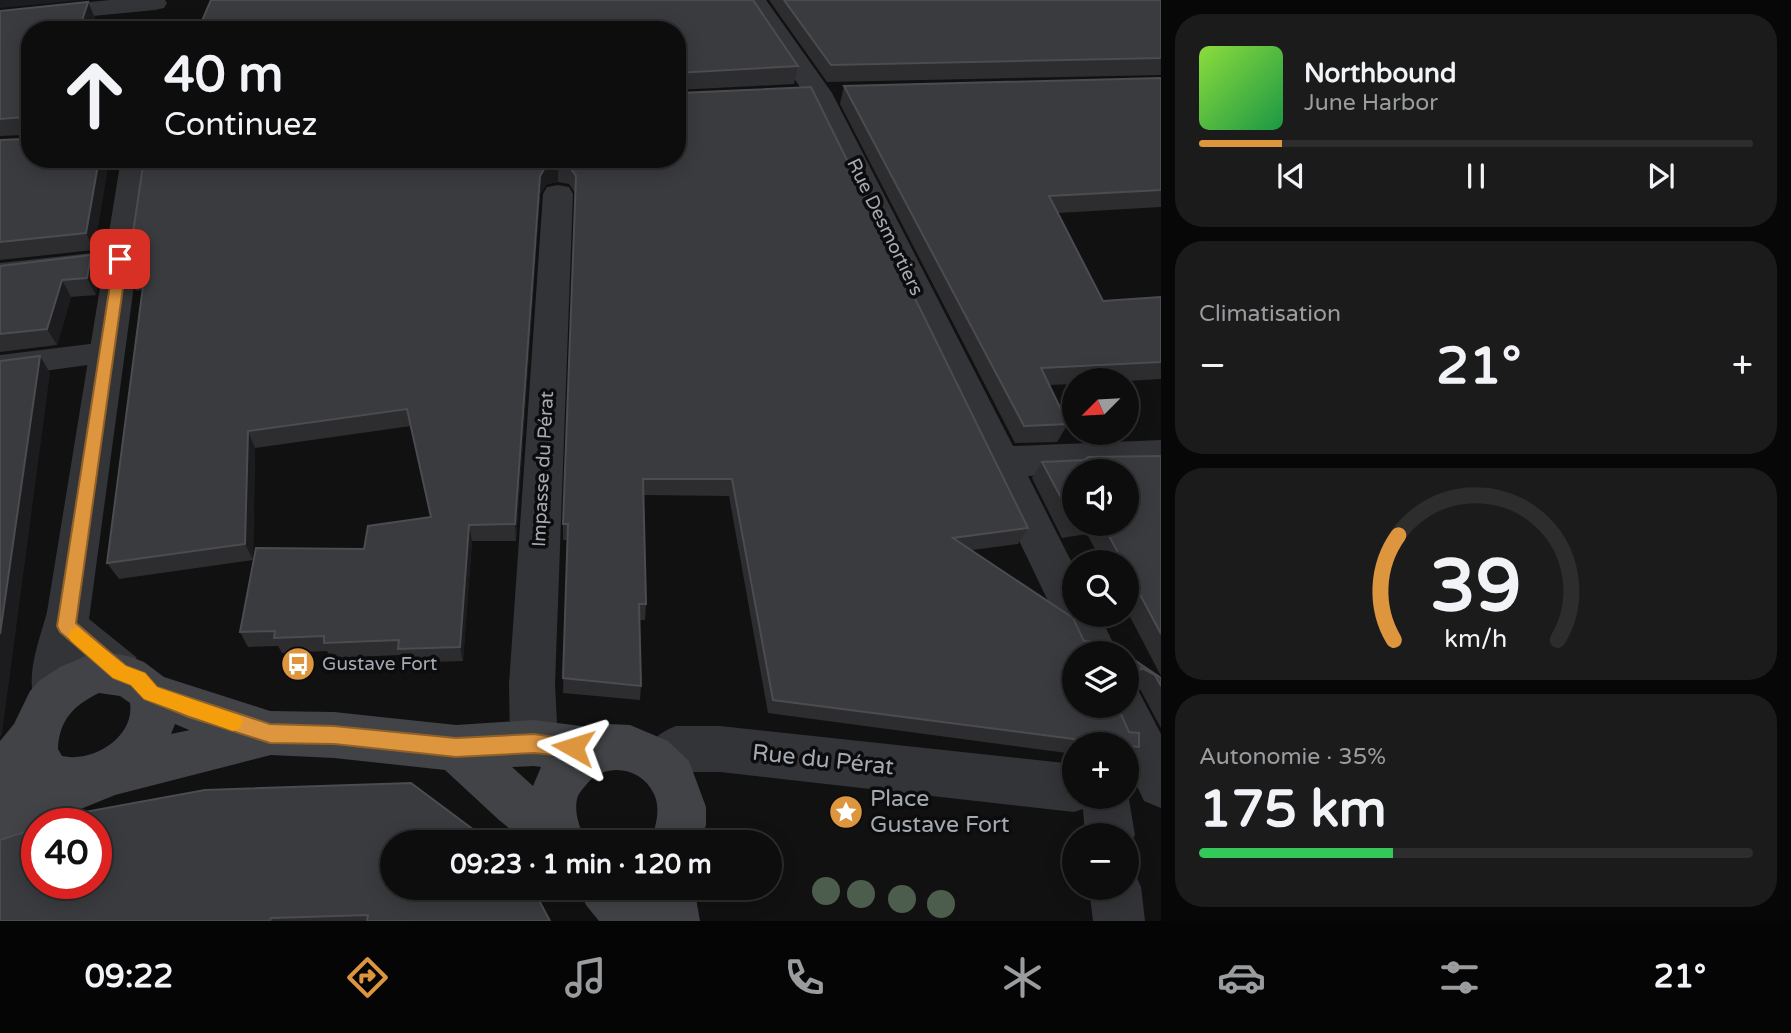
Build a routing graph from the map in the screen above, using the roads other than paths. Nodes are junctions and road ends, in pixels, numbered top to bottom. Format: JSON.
{"nodes":[{"id":1,"x":754,"y":0,"type":"edge"},
{"id":2,"x":155,"y":2,"type":"edge"},
{"id":3,"x":0,"y":18,"type":"edge"},
{"id":4,"x":153,"y":21,"type":"edge"},
{"id":5,"x":135,"y":168,"type":"edge"},
{"id":6,"x":558,"y":194,"type":"dead end"},
{"id":7,"x":120,"y":259,"type":"junction"},
{"id":8,"x":0,"y":272,"type":"edge"},
{"id":9,"x":106,"y":353,"type":"junction"},
{"id":10,"x":0,"y":366,"type":"edge"},
{"id":11,"x":1161,"y":455,"type":"edge"},
{"id":12,"x":1002,"y":462,"type":"junction"},
{"id":13,"x":1062,"y":584,"type":"edge"},
{"id":14,"x":66,"y":626,"type":"junction"},
{"id":15,"x":135,"y":683,"type":"junction"},
{"id":16,"x":54,"y":697,"type":"junction"},
{"id":17,"x":1128,"y":718,"type":"edge"},
{"id":18,"x":270,"y":733,"type":"junction"},
{"id":19,"x":33,"y":738,"type":"junction"},
{"id":20,"x":534,"y":743,"type":"junction"},
{"id":21,"x":456,"y":748,"type":"junction"},
{"id":22,"x":592,"y":749,"type":"junction"},
{"id":23,"x":662,"y":764,"type":"junction"},
{"id":24,"x":102,"y":776,"type":"junction"},
{"id":25,"x":0,"y":778,"type":"edge"},
{"id":26,"x":1161,"y":784,"type":"edge"},
{"id":27,"x":1062,"y":787,"type":"edge"},
{"id":28,"x":1139,"y":794,"type":"edge"},
{"id":29,"x":1161,"y":795,"type":"edge"},
{"id":30,"x":0,"y":818,"type":"edge"},
{"id":31,"x":549,"y":830,"type":"edge"},
{"id":32,"x":556,"y":830,"type":"edge"},
{"id":33,"x":679,"y":830,"type":"edge"},
{"id":34,"x":615,"y":900,"type":"edge"},
{"id":35,"x":670,"y":900,"type":"edge"},
{"id":36,"x":1117,"y":900,"type":"edge"},
{"id":37,"x":634,"y":921,"type":"edge"},
{"id":38,"x":674,"y":921,"type":"edge"},
{"id":39,"x":1119,"y":921,"type":"edge"}],
"edges":[{"from":1,"to":12,"type":"street","name":"Rue Desmortiers"},
{"from":2,"to":3,"type":"street"},
{"from":2,"to":4,"type":"street"},
{"from":5,"to":7,"type":"street"},
{"from":6,"to":20,"type":"street","name":"Impasse du Pérat"},
{"from":7,"to":8,"type":"lane"},
{"from":7,"to":9,"type":"street"},
{"from":9,"to":10,"type":"lane"},
{"from":9,"to":14,"type":"street"},
{"from":11,"to":12,"type":"street"},
{"from":12,"to":13,"type":"street","name":"Rue Desmortiers"},
{"from":14,"to":15,"type":"street"},
{"from":14,"to":16,"type":"street"},
{"from":15,"to":16,"type":"street"},
{"from":15,"to":18,"type":"street"},
{"from":15,"to":24,"type":"street"},
{"from":16,"to":19,"type":"street"},
{"from":17,"to":26,"type":"street"},
{"from":18,"to":21,"type":"street"},
{"from":18,"to":24,"type":"street"},
{"from":19,"to":24,"type":"street"},
{"from":19,"to":25,"type":"street"},
{"from":20,"to":21,"type":"street"},
{"from":20,"to":22,"type":"street"},
{"from":21,"to":31,"type":"street"},
{"from":22,"to":23,"type":"street"},
{"from":22,"to":32,"type":"street"},
{"from":23,"to":27,"type":"street","name":"Rue du Pérat"},
{"from":23,"to":33,"type":"street"},
{"from":24,"to":30,"type":"street"},
{"from":28,"to":29,"type":"street"},
{"from":34,"to":37,"type":"street"},
{"from":35,"to":38,"type":"street"},
{"from":36,"to":39,"type":"street"}]}
